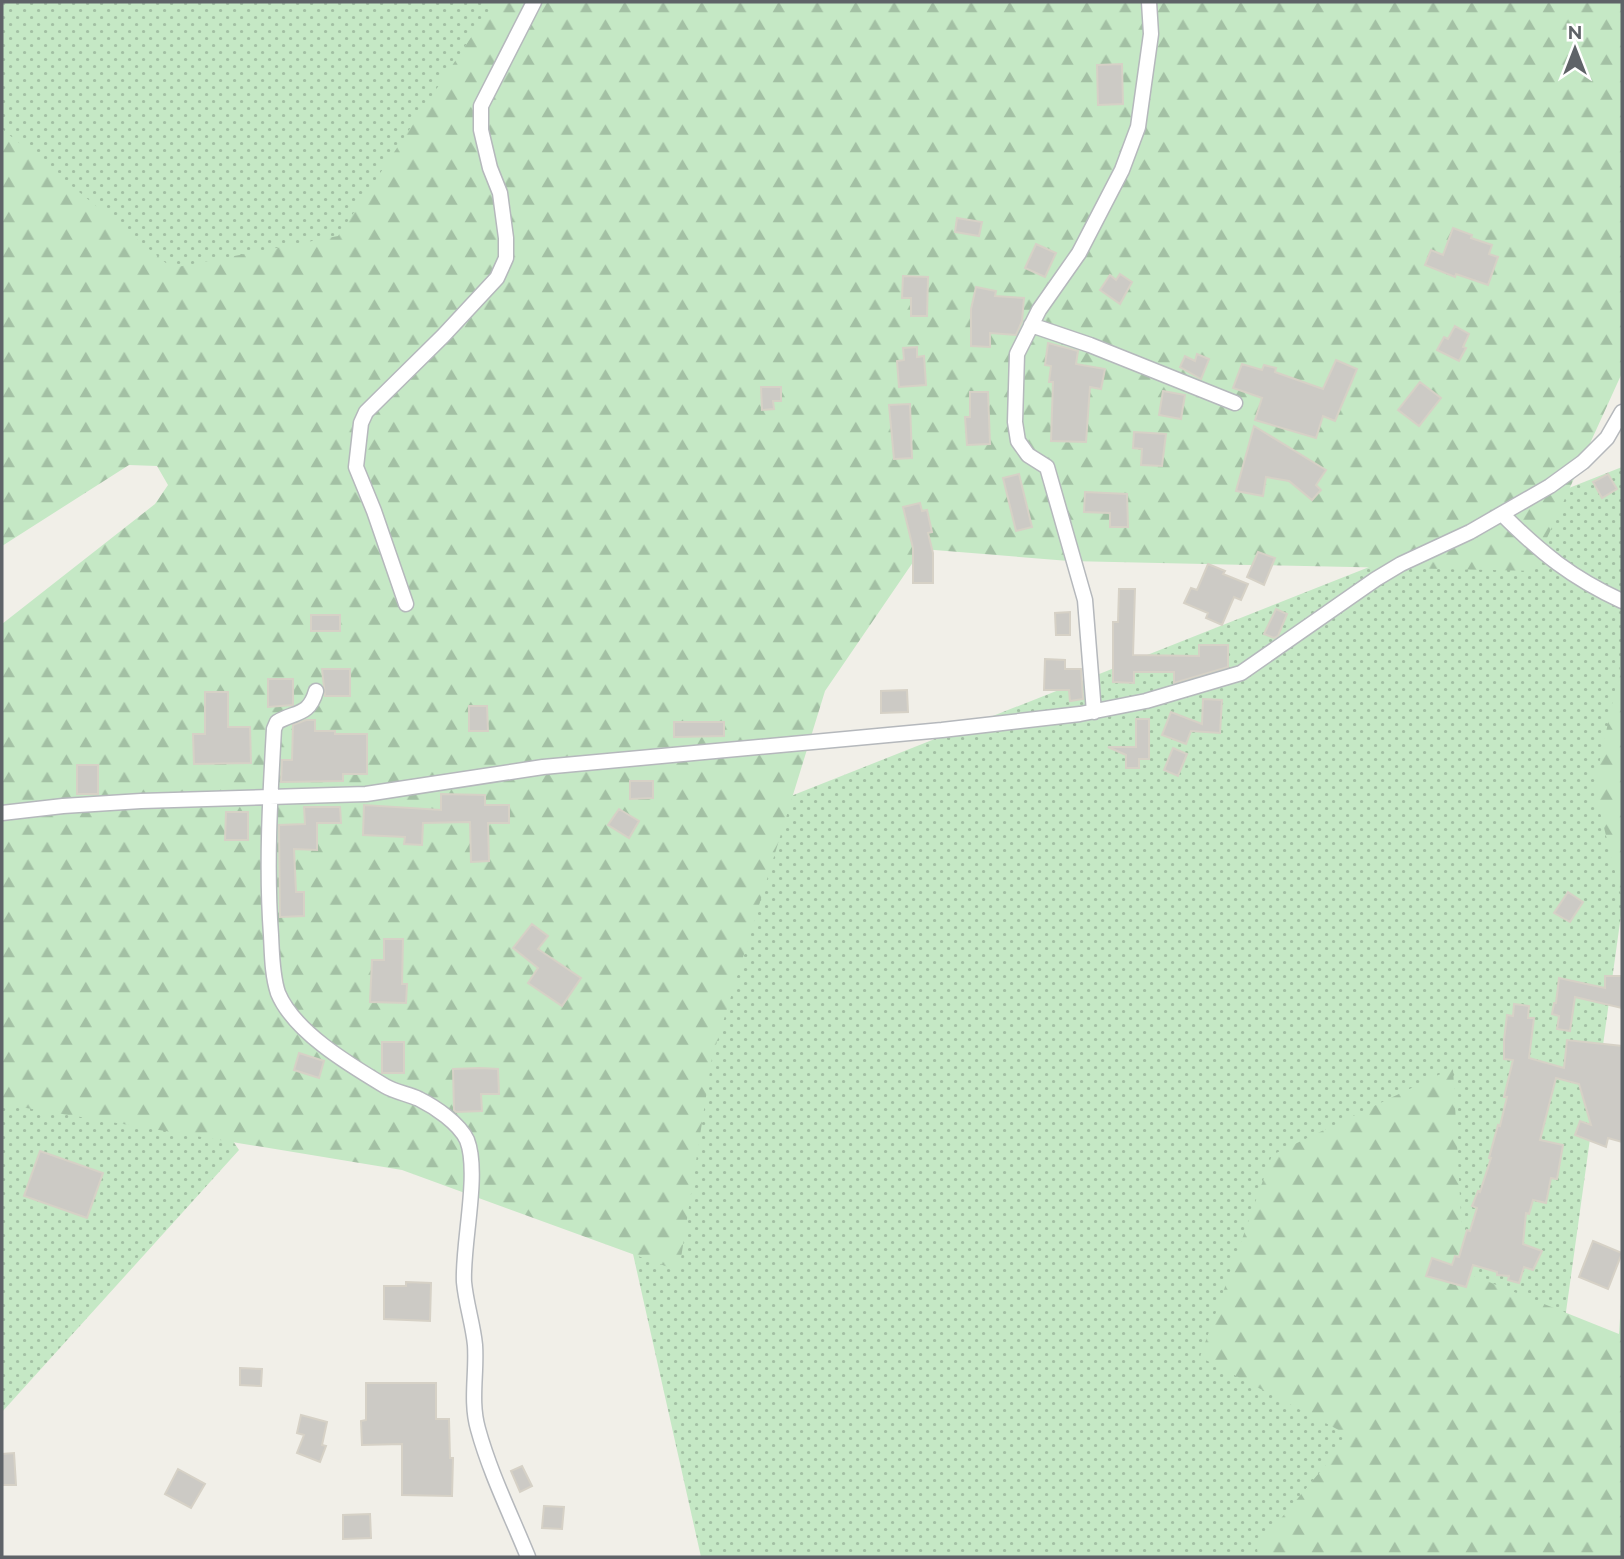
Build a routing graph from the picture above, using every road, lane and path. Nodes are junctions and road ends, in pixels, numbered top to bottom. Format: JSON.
{"nodes":[{"id":1,"x":534,"y":2,"type":"edge"},
{"id":2,"x":1149,"y":2,"type":"edge"},
{"id":3,"x":1031,"y":326,"type":"junction"},
{"id":4,"x":1235,"y":403,"type":"dead end"},
{"id":5,"x":1622,"y":412,"type":"edge"},
{"id":6,"x":1502,"y":514,"type":"junction"},
{"id":7,"x":1622,"y":601,"type":"edge"},
{"id":8,"x":406,"y":604,"type":"dead end"},
{"id":9,"x":316,"y":691,"type":"dead end"},
{"id":10,"x":1094,"y":712,"type":"junction"},
{"id":11,"x":270,"y":799,"type":"junction"},
{"id":12,"x":2,"y":813,"type":"edge"},
{"id":13,"x":527,"y":1557,"type":"edge"}],
"edges":[{"from":1,"to":8,"type":"street"},
{"from":2,"to":3,"type":"street"},
{"from":3,"to":4,"type":"street"},
{"from":3,"to":10,"type":"street"},
{"from":5,"to":6,"type":"street"},
{"from":6,"to":7,"type":"street"},
{"from":6,"to":10,"type":"street"},
{"from":9,"to":11,"type":"street"},
{"from":10,"to":11,"type":"street"},
{"from":11,"to":12,"type":"street"},
{"from":11,"to":13,"type":"street"}]}
